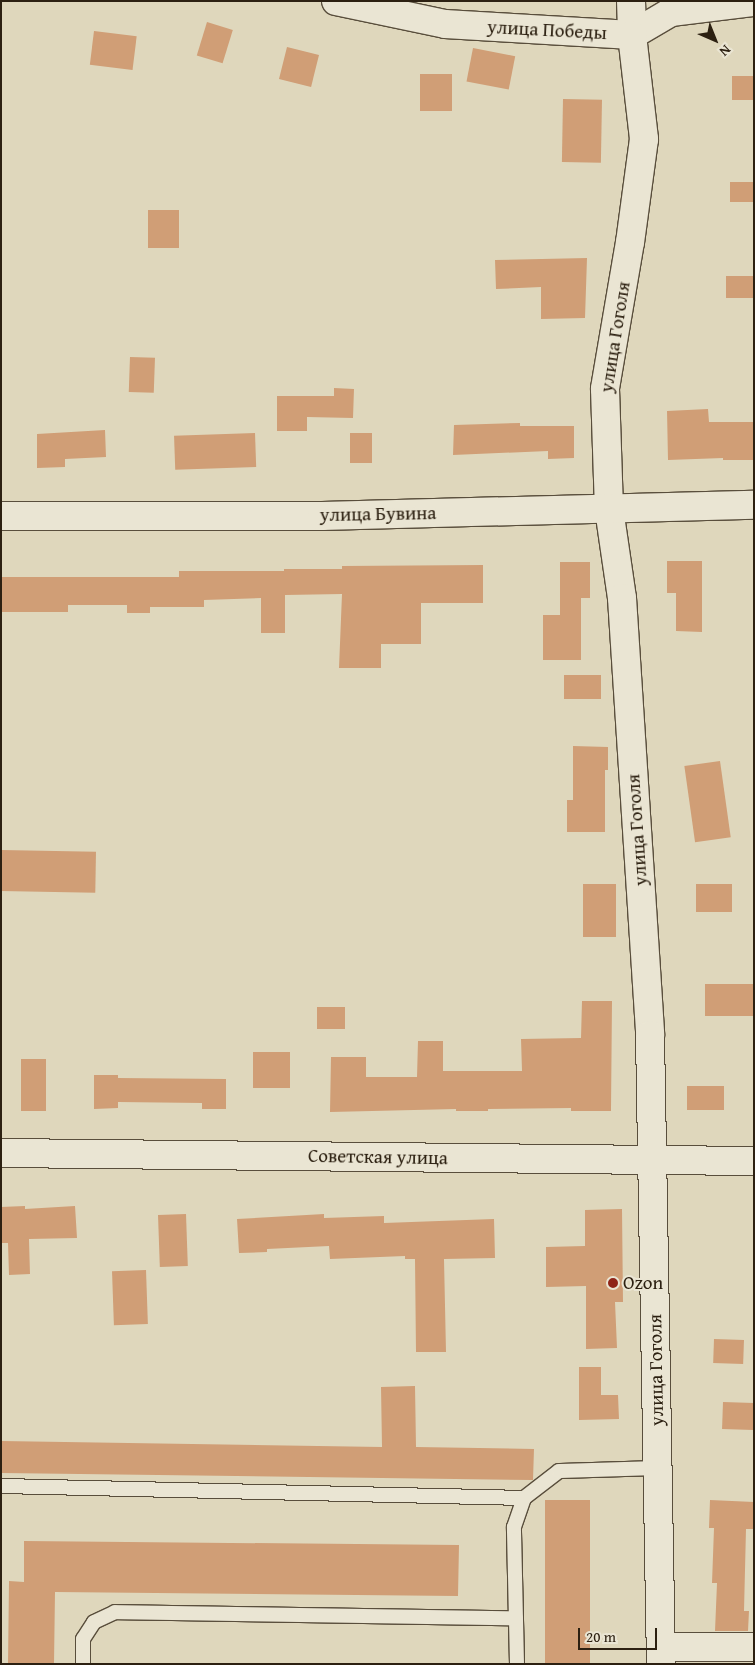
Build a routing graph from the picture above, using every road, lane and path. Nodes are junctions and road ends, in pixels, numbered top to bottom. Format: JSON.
{"nodes":[{"id":1,"x":336,"y":1,"type":"edge"},
{"id":2,"x":631,"y":1,"type":"edge"},
{"id":3,"x":754,"y":2,"type":"edge"},
{"id":4,"x":632,"y":35,"type":"junction"},
{"id":5,"x":754,"y":505,"type":"edge"},
{"id":6,"x":610,"y":509,"type":"junction"},
{"id":7,"x":1,"y":516,"type":"edge"},
{"id":8,"x":1,"y":1153,"type":"edge"},
{"id":9,"x":652,"y":1160,"type":"junction"},
{"id":10,"x":754,"y":1161,"type":"edge"},
{"id":11,"x":658,"y":1468,"type":"junction"},
{"id":12,"x":1,"y":1486,"type":"edge"},
{"id":13,"x":524,"y":1498,"type":"junction"},
{"id":14,"x":516,"y":1618,"type":"junction"},
{"id":15,"x":754,"y":1647,"type":"edge"},
{"id":16,"x":661,"y":1655,"type":"edge"},
{"id":17,"x":83,"y":1664,"type":"edge"},
{"id":18,"x":517,"y":1664,"type":"edge"}],
"edges":[{"from":1,"to":4,"type":"street","name":"улица Победы"},
{"from":2,"to":4,"type":"street","name":"улица Гоголя"},
{"from":3,"to":4,"type":"street","name":"улица Победы"},
{"from":4,"to":6,"type":"street","name":"улица Гоголя"},
{"from":5,"to":6,"type":"street","name":"улица Бувина"},
{"from":6,"to":7,"type":"street","name":"улица Бувина"},
{"from":6,"to":9,"type":"street","name":"улица Гоголя"},
{"from":8,"to":9,"type":"street","name":"Советская улица"},
{"from":9,"to":10,"type":"street","name":"Советская улица"},
{"from":9,"to":11,"type":"street","name":"улица Гоголя"},
{"from":11,"to":13,"type":"lane"},
{"from":11,"to":16,"type":"street","name":"улица Гоголя"},
{"from":12,"to":13,"type":"lane"},
{"from":13,"to":14,"type":"lane"},
{"from":14,"to":17,"type":"lane"},
{"from":14,"to":18,"type":"lane"},
{"from":15,"to":16,"type":"street"}]}
